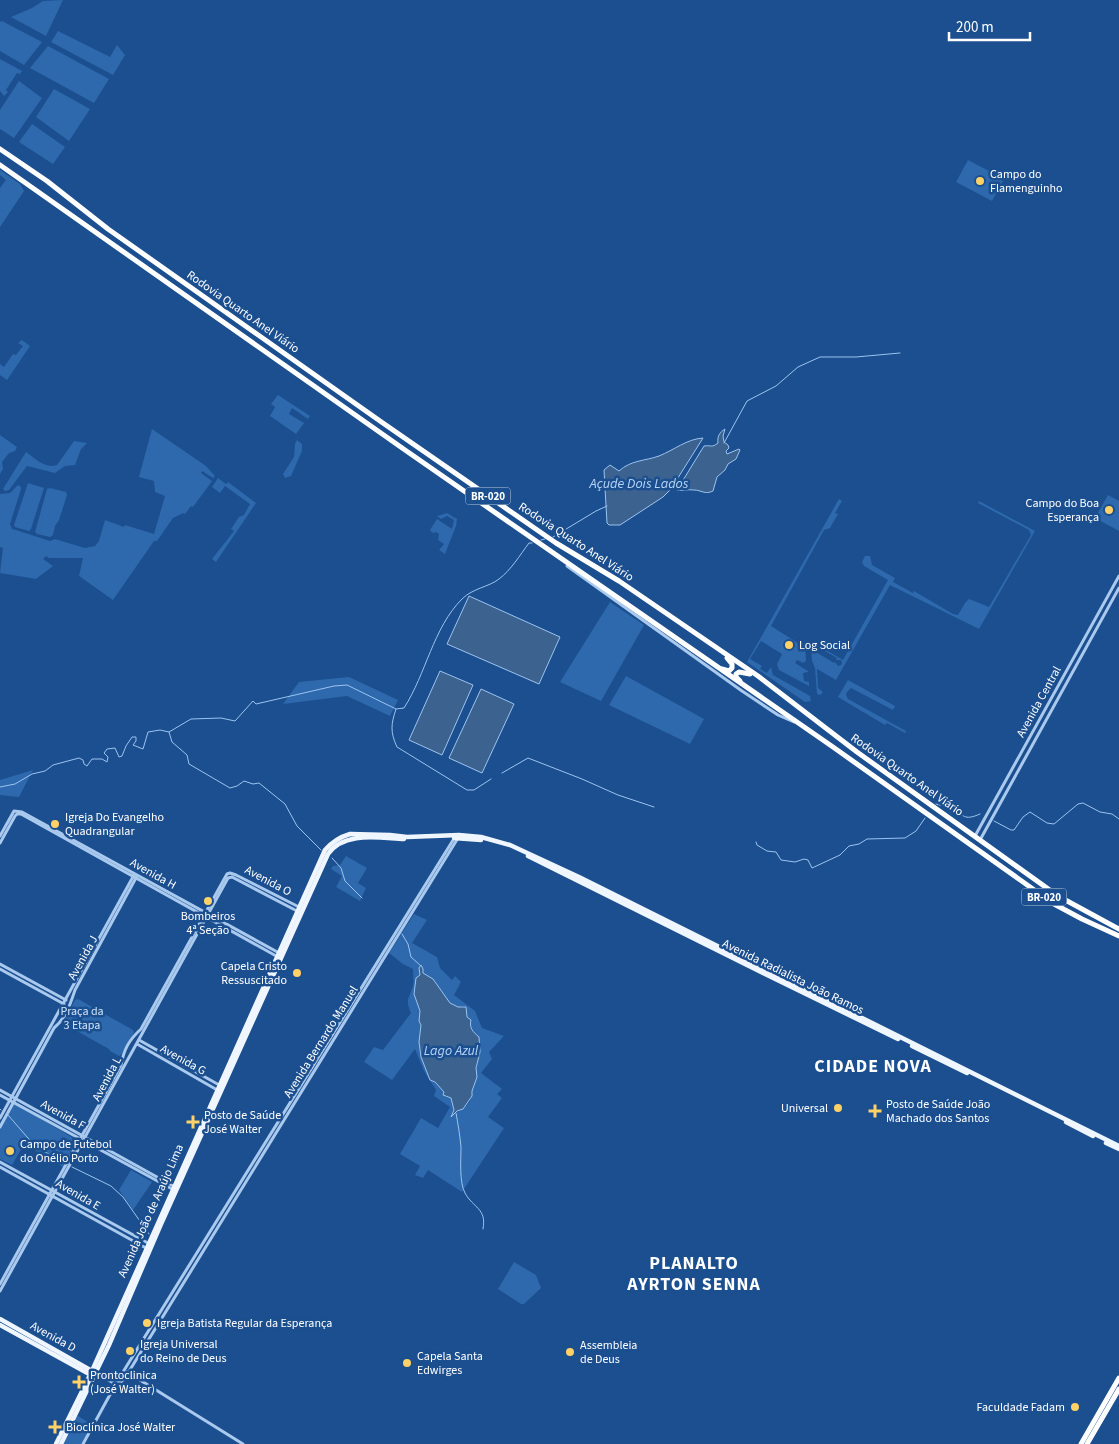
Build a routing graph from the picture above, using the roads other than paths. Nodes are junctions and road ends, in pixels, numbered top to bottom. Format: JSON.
{"nodes":[{"id":1,"x":0,"y":149,"type":"edge"},
{"id":2,"x":0,"y":165,"type":"edge"},
{"id":3,"x":64,"y":194,"type":"junction"},
{"id":4,"x":56,"y":204,"type":"junction"},
{"id":5,"x":258,"y":334,"type":"junction"},
{"id":6,"x":256,"y":344,"type":"junction"},
{"id":7,"x":284,"y":352,"type":"junction"},
{"id":8,"x":277,"y":360,"type":"junction"},
{"id":9,"x":371,"y":415,"type":"junction"},
{"id":10,"x":365,"y":422,"type":"junction"},
{"id":11,"x":479,"y":490,"type":"junction"},
{"id":12,"x":474,"y":498,"type":"junction"},
{"id":13,"x":533,"y":539,"type":"junction"},
{"id":14,"x":1119,"y":576,"type":"edge"},
{"id":15,"x":1119,"y":588,"type":"edge"},
{"id":16,"x":720,"y":650,"type":"junction"},
{"id":17,"x":713,"y":665,"type":"junction"},
{"id":18,"x":758,"y":676,"type":"junction"},
{"id":19,"x":747,"y":688,"type":"junction"},
{"id":20,"x":798,"y":723,"type":"junction"},
{"id":21,"x":920,"y":797,"type":"junction"},
{"id":22,"x":916,"y":806,"type":"junction"},
{"id":23,"x":15,"y":813,"type":"junction"},
{"id":24,"x":0,"y":836,"type":"edge"},
{"id":25,"x":352,"y":836,"type":"junction"},
{"id":26,"x":457,"y":837,"type":"junction"},
{"id":27,"x":977,"y":838,"type":"junction"},
{"id":28,"x":0,"y":843,"type":"edge"},
{"id":29,"x":229,"y":875,"type":"joint"},
{"id":30,"x":136,"y":876,"type":"junction"},
{"id":31,"x":298,"y":909,"type":"junction"},
{"id":32,"x":207,"y":915,"type":"junction"},
{"id":33,"x":1119,"y":929,"type":"edge"},
{"id":34,"x":1119,"y":936,"type":"edge"},
{"id":35,"x":280,"y":956,"type":"junction"},
{"id":36,"x":0,"y":964,"type":"edge"},
{"id":37,"x":0,"y":969,"type":"edge"},
{"id":38,"x":66,"y":1000,"type":"junction"},
{"id":39,"x":64,"y":1004,"type":"junction"},
{"id":40,"x":138,"y":1042,"type":"junction"},
{"id":41,"x":41,"y":1048,"type":"junction"},
{"id":42,"x":112,"y":1086,"type":"junction"},
{"id":43,"x":220,"y":1088,"type":"junction"},
{"id":44,"x":0,"y":1090,"type":"edge"},
{"id":45,"x":0,"y":1095,"type":"edge"},
{"id":46,"x":13,"y":1099,"type":"junction"},
{"id":47,"x":0,"y":1118,"type":"edge"},
{"id":48,"x":0,"y":1127,"type":"edge"},
{"id":49,"x":84,"y":1136,"type":"junction"},
{"id":50,"x":82,"y":1140,"type":"junction"},
{"id":51,"x":1119,"y":1147,"type":"edge"},
{"id":52,"x":0,"y":1162,"type":"edge"},
{"id":53,"x":0,"y":1167,"type":"edge"},
{"id":54,"x":174,"y":1188,"type":"junction"},
{"id":55,"x":54,"y":1191,"type":"junction"},
{"id":56,"x":51,"y":1195,"type":"junction"},
{"id":57,"x":147,"y":1245,"type":"junction"},
{"id":58,"x":0,"y":1284,"type":"edge"},
{"id":59,"x":0,"y":1291,"type":"edge"},
{"id":60,"x":0,"y":1319,"type":"edge"},
{"id":61,"x":0,"y":1325,"type":"edge"},
{"id":62,"x":126,"y":1372,"type":"junction"},
{"id":63,"x":93,"y":1374,"type":"junction"},
{"id":64,"x":1119,"y":1378,"type":"edge"},
{"id":65,"x":117,"y":1385,"type":"junction"},
{"id":66,"x":1119,"y":1389,"type":"edge"},
{"id":67,"x":56,"y":1444,"type":"edge"},
{"id":68,"x":62,"y":1444,"type":"edge"},
{"id":69,"x":84,"y":1444,"type":"edge"},
{"id":70,"x":243,"y":1444,"type":"edge"},
{"id":71,"x":1081,"y":1444,"type":"edge"},
{"id":72,"x":1087,"y":1444,"type":"edge"}],
"edges":[{"from":1,"to":3,"type":"highway","name":"Rodovia Quarto Anel Viário","number":"BR-020"},
{"from":2,"to":4,"type":"highway","name":"Rodovia Quarto Anel Viário","number":"BR-020"},
{"from":3,"to":4,"type":"highway"},
{"from":3,"to":5,"type":"highway","name":"Rodovia Quarto Anel Viário","number":"BR-020"},
{"from":4,"to":6,"type":"highway","name":"Rodovia Quarto Anel Viário","number":"BR-020"},
{"from":5,"to":6,"type":"highway"},
{"from":5,"to":7,"type":"highway","name":"Rodovia Quarto Anel Viário","number":"BR-020"},
{"from":6,"to":8,"type":"highway","name":"Rodovia Quarto Anel Viário","number":"BR-020"},
{"from":7,"to":8,"type":"highway"},
{"from":7,"to":9,"type":"highway","name":"Rodovia Quarto Anel Viário","number":"BR-020"},
{"from":8,"to":10,"type":"highway","name":"Rodovia Quarto Anel Viário","number":"BR-020"},
{"from":9,"to":10,"type":"highway"},
{"from":9,"to":11,"type":"highway","name":"Rodovia Quarto Anel Viário","number":"BR-020"},
{"from":10,"to":12,"type":"highway","name":"Rodovia Quarto Anel Viário","number":"BR-020"},
{"from":11,"to":12,"type":"highway"},
{"from":11,"to":16,"type":"highway","name":"Rodovia Quarto Anel Viário","number":"BR-020"},
{"from":12,"to":13,"type":"highway","name":"Rodovia Quarto Anel Viário","number":"BR-020"},
{"from":13,"to":17,"type":"highway","name":"Rodovia Quarto Anel Viário","number":"BR-020"},
{"from":13,"to":20,"type":"street"},
{"from":14,"to":27,"type":"street","name":"Avenida Central"},
{"from":15,"to":27,"type":"street","name":"Avenida Central"},
{"from":16,"to":17,"type":"highway"},
{"from":16,"to":18,"type":"highway","name":"Rodovia Quarto Anel Viário","number":"BR-020"},
{"from":17,"to":19,"type":"highway","name":"Rodovia Quarto Anel Viário","number":"BR-020"},
{"from":18,"to":19,"type":"highway"},
{"from":18,"to":21,"type":"highway","name":"Rodovia Quarto Anel Viário","number":"BR-020"},
{"from":19,"to":20,"type":"highway","name":"Rodovia Quarto Anel Viário","number":"BR-020"},
{"from":20,"to":22,"type":"highway","name":"Rodovia Quarto Anel Viário","number":"BR-020"},
{"from":21,"to":22,"type":"highway"},
{"from":21,"to":27,"type":"highway","name":"Rodovia Quarto Anel Viário","number":"BR-020"},
{"from":22,"to":34,"type":"highway","name":"Rodovia Quarto Anel Viário","number":"BR-020"},
{"from":23,"to":24,"type":"street"},
{"from":23,"to":28,"type":"street"},
{"from":23,"to":30,"type":"street","name":"Avenida H"},
{"from":25,"to":26,"type":"main road","name":"Avenida Radialista João Ramos"},
{"from":25,"to":31,"type":"main road","name":"Avenida João de Araújo Lima"},
{"from":25,"to":35,"type":"main road","name":"Avenida João de Araújo Lima"},
{"from":26,"to":51,"type":"main road","name":"Avenida Radialista João Ramos"},
{"from":26,"to":62,"type":"street","name":"Avenida Bernardo Manuel"},
{"from":27,"to":33,"type":"highway","name":"Rodovia Quarto Anel Viário","number":"BR-020"},
{"from":29,"to":31,"type":"street","name":"Avenida O"},
{"from":29,"to":32,"type":"street","name":"Avenida L"},
{"from":30,"to":32,"type":"street","name":"Avenida H"},
{"from":30,"to":38,"type":"street","name":"Avenida J"},
{"from":30,"to":41,"type":"street","name":"Avenida J"},
{"from":31,"to":35,"type":"main road","name":"Avenida João de Araújo Lima"},
{"from":32,"to":35,"type":"street","name":"Avenida H"},
{"from":32,"to":40,"type":"street","name":"Avenida L"},
{"from":32,"to":42,"type":"street","name":"Avenida L"},
{"from":35,"to":43,"type":"main road","name":"Avenida João de Araújo Lima"},
{"from":36,"to":38,"type":"street"},
{"from":37,"to":39,"type":"street"},
{"from":38,"to":39,"type":"street","name":"Avenida J"},
{"from":39,"to":41,"type":"street","name":"Avenida J"},
{"from":40,"to":42,"type":"street","name":"Avenida L"},
{"from":40,"to":43,"type":"street","name":"Avenida G"},
{"from":41,"to":46,"type":"street","name":"Avenida J"},
{"from":42,"to":49,"type":"street","name":"Avenida L"},
{"from":43,"to":54,"type":"main road","name":"Avenida João de Araújo Lima"},
{"from":44,"to":46,"type":"street","name":"Avenida F"},
{"from":45,"to":46,"type":"street","name":"Avenida F"},
{"from":46,"to":47,"type":"street","name":"Avenida J"},
{"from":46,"to":48,"type":"street","name":"Avenida J"},
{"from":46,"to":49,"type":"street","name":"Avenida F"},
{"from":46,"to":50,"type":"street","name":"Avenida F"},
{"from":49,"to":50,"type":"street","name":"Avenida L"},
{"from":49,"to":54,"type":"street","name":"Avenida F"},
{"from":50,"to":54,"type":"street","name":"Avenida F"},
{"from":50,"to":55,"type":"street","name":"Avenida L"},
{"from":52,"to":55,"type":"street","name":"Avenida E"},
{"from":53,"to":56,"type":"street","name":"Avenida E"},
{"from":54,"to":57,"type":"main road","name":"Avenida João de Araújo Lima"},
{"from":54,"to":63,"type":"main road","name":"Avenida João de Araújo Lima"},
{"from":55,"to":56,"type":"street","name":"Avenida L"},
{"from":55,"to":57,"type":"street","name":"Avenida E"},
{"from":56,"to":57,"type":"street","name":"Avenida E"},
{"from":56,"to":58,"type":"street","name":"Avenida L"},
{"from":56,"to":59,"type":"street","name":"Avenida L"},
{"from":57,"to":63,"type":"main road","name":"Avenida João de Araújo Lima"},
{"from":60,"to":63,"type":"main road","name":"Avenida D"},
{"from":61,"to":63,"type":"main road","name":"Avenida D"},
{"from":62,"to":65,"type":"street","name":"Avenida Bernardo Manuel"},
{"from":62,"to":70,"type":"street"},
{"from":63,"to":65,"type":"street"},
{"from":63,"to":67,"type":"main road","name":"Avenida João de Araújo Lima"},
{"from":63,"to":68,"type":"main road","name":"Avenida João de Araújo Lima"},
{"from":64,"to":71,"type":"highway"},
{"from":65,"to":69,"type":"street","name":"Avenida Bernardo Manuel"},
{"from":66,"to":72,"type":"highway"}]}
